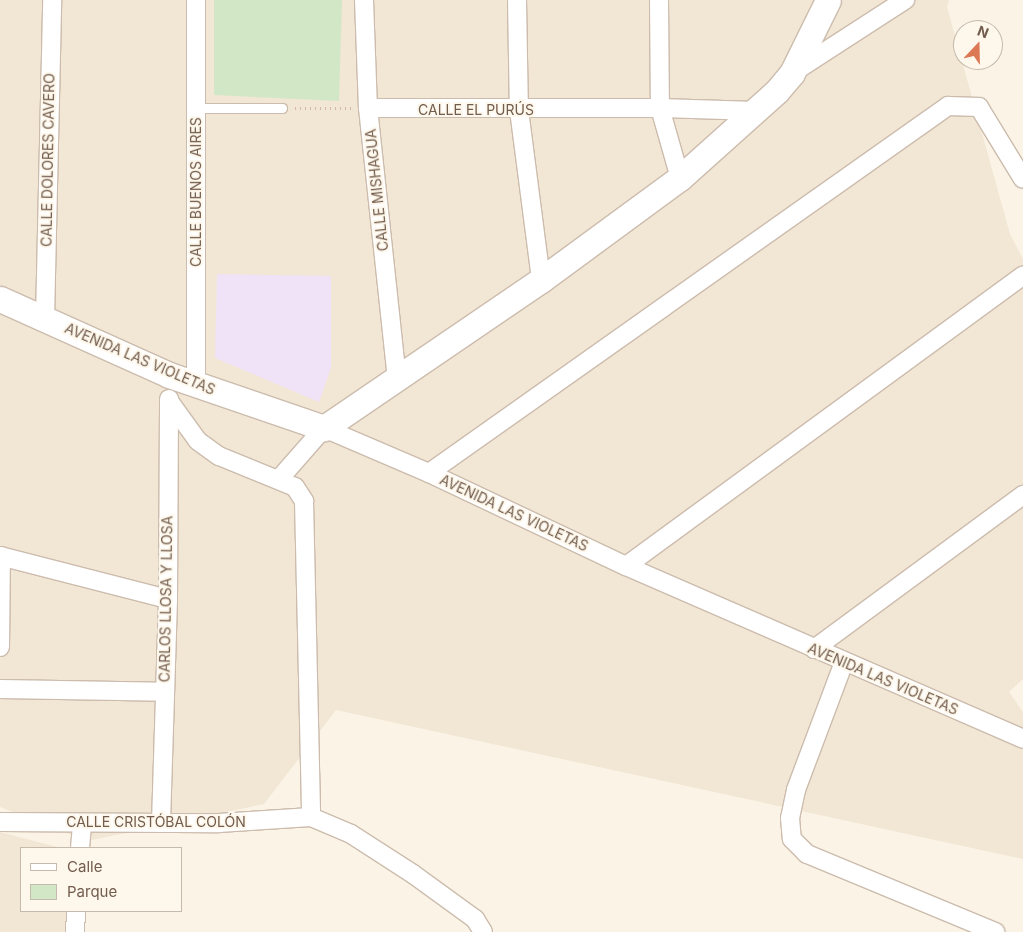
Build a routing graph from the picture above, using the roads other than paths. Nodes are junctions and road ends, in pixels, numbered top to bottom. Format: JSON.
{"nodes":[{"id":1,"x":52,"y":0,"type":"edge"},
{"id":2,"x":196,"y":0,"type":"edge"},
{"id":3,"x":364,"y":0,"type":"edge"},
{"id":4,"x":517,"y":0,"type":"edge"},
{"id":5,"x":659,"y":0,"type":"edge"},
{"id":6,"x":828,"y":0,"type":"edge"},
{"id":7,"x":905,"y":0,"type":"edge"},
{"id":8,"x":792,"y":73,"type":"junction"},
{"id":9,"x":196,"y":108,"type":"junction"},
{"id":10,"x":282,"y":108,"type":"road end"},
{"id":11,"x":368,"y":108,"type":"junction"},
{"id":12,"x":660,"y":108,"type":"junction"},
{"id":13,"x":519,"y":110,"type":"junction"},
{"id":14,"x":757,"y":111,"type":"junction"},
{"id":15,"x":680,"y":178,"type":"junction"},
{"id":16,"x":1023,"y":179,"type":"edge"},
{"id":17,"x":1023,"y":275,"type":"edge"},
{"id":18,"x":541,"y":280,"type":"junction"},
{"id":19,"x":0,"y":299,"type":"edge"},
{"id":20,"x":45,"y":319,"type":"junction"},
{"id":21,"x":170,"y":375,"type":"junction"},
{"id":22,"x":397,"y":379,"type":"junction"},
{"id":23,"x":196,"y":384,"type":"junction"},
{"id":24,"x":169,"y":401,"type":"junction"},
{"id":25,"x":324,"y":428,"type":"junction"},
{"id":26,"x":429,"y":473,"type":"junction"},
{"id":27,"x":280,"y":478,"type":"junction"},
{"id":28,"x":1023,"y":494,"type":"edge"},
{"id":29,"x":1,"y":556,"type":"edge"},
{"id":30,"x":626,"y":566,"type":"junction"},
{"id":31,"x":168,"y":599,"type":"junction"},
{"id":32,"x":0,"y":647,"type":"edge"},
{"id":33,"x":814,"y":649,"type":"junction"},
{"id":34,"x":844,"y":662,"type":"junction"},
{"id":35,"x":0,"y":689,"type":"edge"},
{"id":36,"x":164,"y":692,"type":"junction"},
{"id":37,"x":1023,"y":739,"type":"edge"},
{"id":38,"x":311,"y":817,"type":"junction"},
{"id":39,"x":0,"y":822,"type":"edge"},
{"id":40,"x":82,"y":823,"type":"junction"},
{"id":41,"x":161,"y":823,"type":"junction"},
{"id":42,"x":80,"y":847,"type":"edge"},
{"id":43,"x":76,"y":912,"type":"edge"},
{"id":44,"x":75,"y":932,"type":"edge"},
{"id":45,"x":483,"y":932,"type":"edge"},
{"id":46,"x":995,"y":932,"type":"edge"}],
"edges":[{"from":1,"to":20,"type":"street","name":"CALLE DOLORES CAVERO"},
{"from":2,"to":9,"type":"street","name":"CALLE BUENOS AIRES"},
{"from":3,"to":11,"type":"street","name":"CALLE MISHAGUA"},
{"from":4,"to":13,"type":"street"},
{"from":5,"to":12,"type":"street"},
{"from":6,"to":8,"type":"street"},
{"from":7,"to":8,"type":"street"},
{"from":8,"to":14,"type":"street"},
{"from":9,"to":10,"type":"lane"},
{"from":9,"to":23,"type":"street","name":"CALLE BUENOS AIRES"},
{"from":11,"to":13,"type":"street","name":"CALLE EL PURÚS"},
{"from":11,"to":22,"type":"street","name":"CALLE MISHAGUA"},
{"from":12,"to":13,"type":"street","name":"CALLE EL PURÚS"},
{"from":12,"to":14,"type":"street","name":"CALLE EL PURÚS"},
{"from":12,"to":15,"type":"street"},
{"from":13,"to":18,"type":"street"},
{"from":14,"to":15,"type":"street"},
{"from":15,"to":18,"type":"street"},
{"from":16,"to":26,"type":"street"},
{"from":17,"to":30,"type":"street"},
{"from":18,"to":22,"type":"street"},
{"from":19,"to":20,"type":"street","name":"AVENIDA LAS VIOLETAS"},
{"from":20,"to":21,"type":"street","name":"AVENIDA LAS VIOLETAS"},
{"from":21,"to":23,"type":"street","name":"AVENIDA LAS VIOLETAS"},
{"from":21,"to":24,"type":"street","name":"CARLOS LLOSA Y LLOSA"},
{"from":22,"to":25,"type":"street"},
{"from":23,"to":25,"type":"street","name":"AVENIDA LAS VIOLETAS"},
{"from":24,"to":27,"type":"street"},
{"from":24,"to":31,"type":"street","name":"CARLOS LLOSA Y LLOSA"},
{"from":25,"to":26,"type":"street","name":"AVENIDA LAS VIOLETAS"},
{"from":25,"to":27,"type":"street"},
{"from":26,"to":30,"type":"street","name":"AVENIDA LAS VIOLETAS"},
{"from":27,"to":38,"type":"street"},
{"from":28,"to":33,"type":"street"},
{"from":29,"to":31,"type":"street"},
{"from":29,"to":32,"type":"street"},
{"from":30,"to":33,"type":"street","name":"AVENIDA LAS VIOLETAS"},
{"from":31,"to":36,"type":"street","name":"CARLOS LLOSA Y LLOSA"},
{"from":33,"to":34,"type":"street","name":"AVENIDA LAS VIOLETAS"},
{"from":34,"to":37,"type":"street","name":"AVENIDA LAS VIOLETAS"},
{"from":34,"to":46,"type":"street"},
{"from":35,"to":36,"type":"street"},
{"from":36,"to":41,"type":"street","name":"CARLOS LLOSA Y LLOSA"},
{"from":38,"to":41,"type":"street","name":"CALLE CRISTÓBAL COLÓN"},
{"from":38,"to":45,"type":"street"},
{"from":39,"to":40,"type":"street","name":"CALLE CRISTÓBAL COLÓN"},
{"from":40,"to":41,"type":"street","name":"CALLE CRISTÓBAL COLÓN"},
{"from":40,"to":42,"type":"street"},
{"from":43,"to":44,"type":"street"}]}
